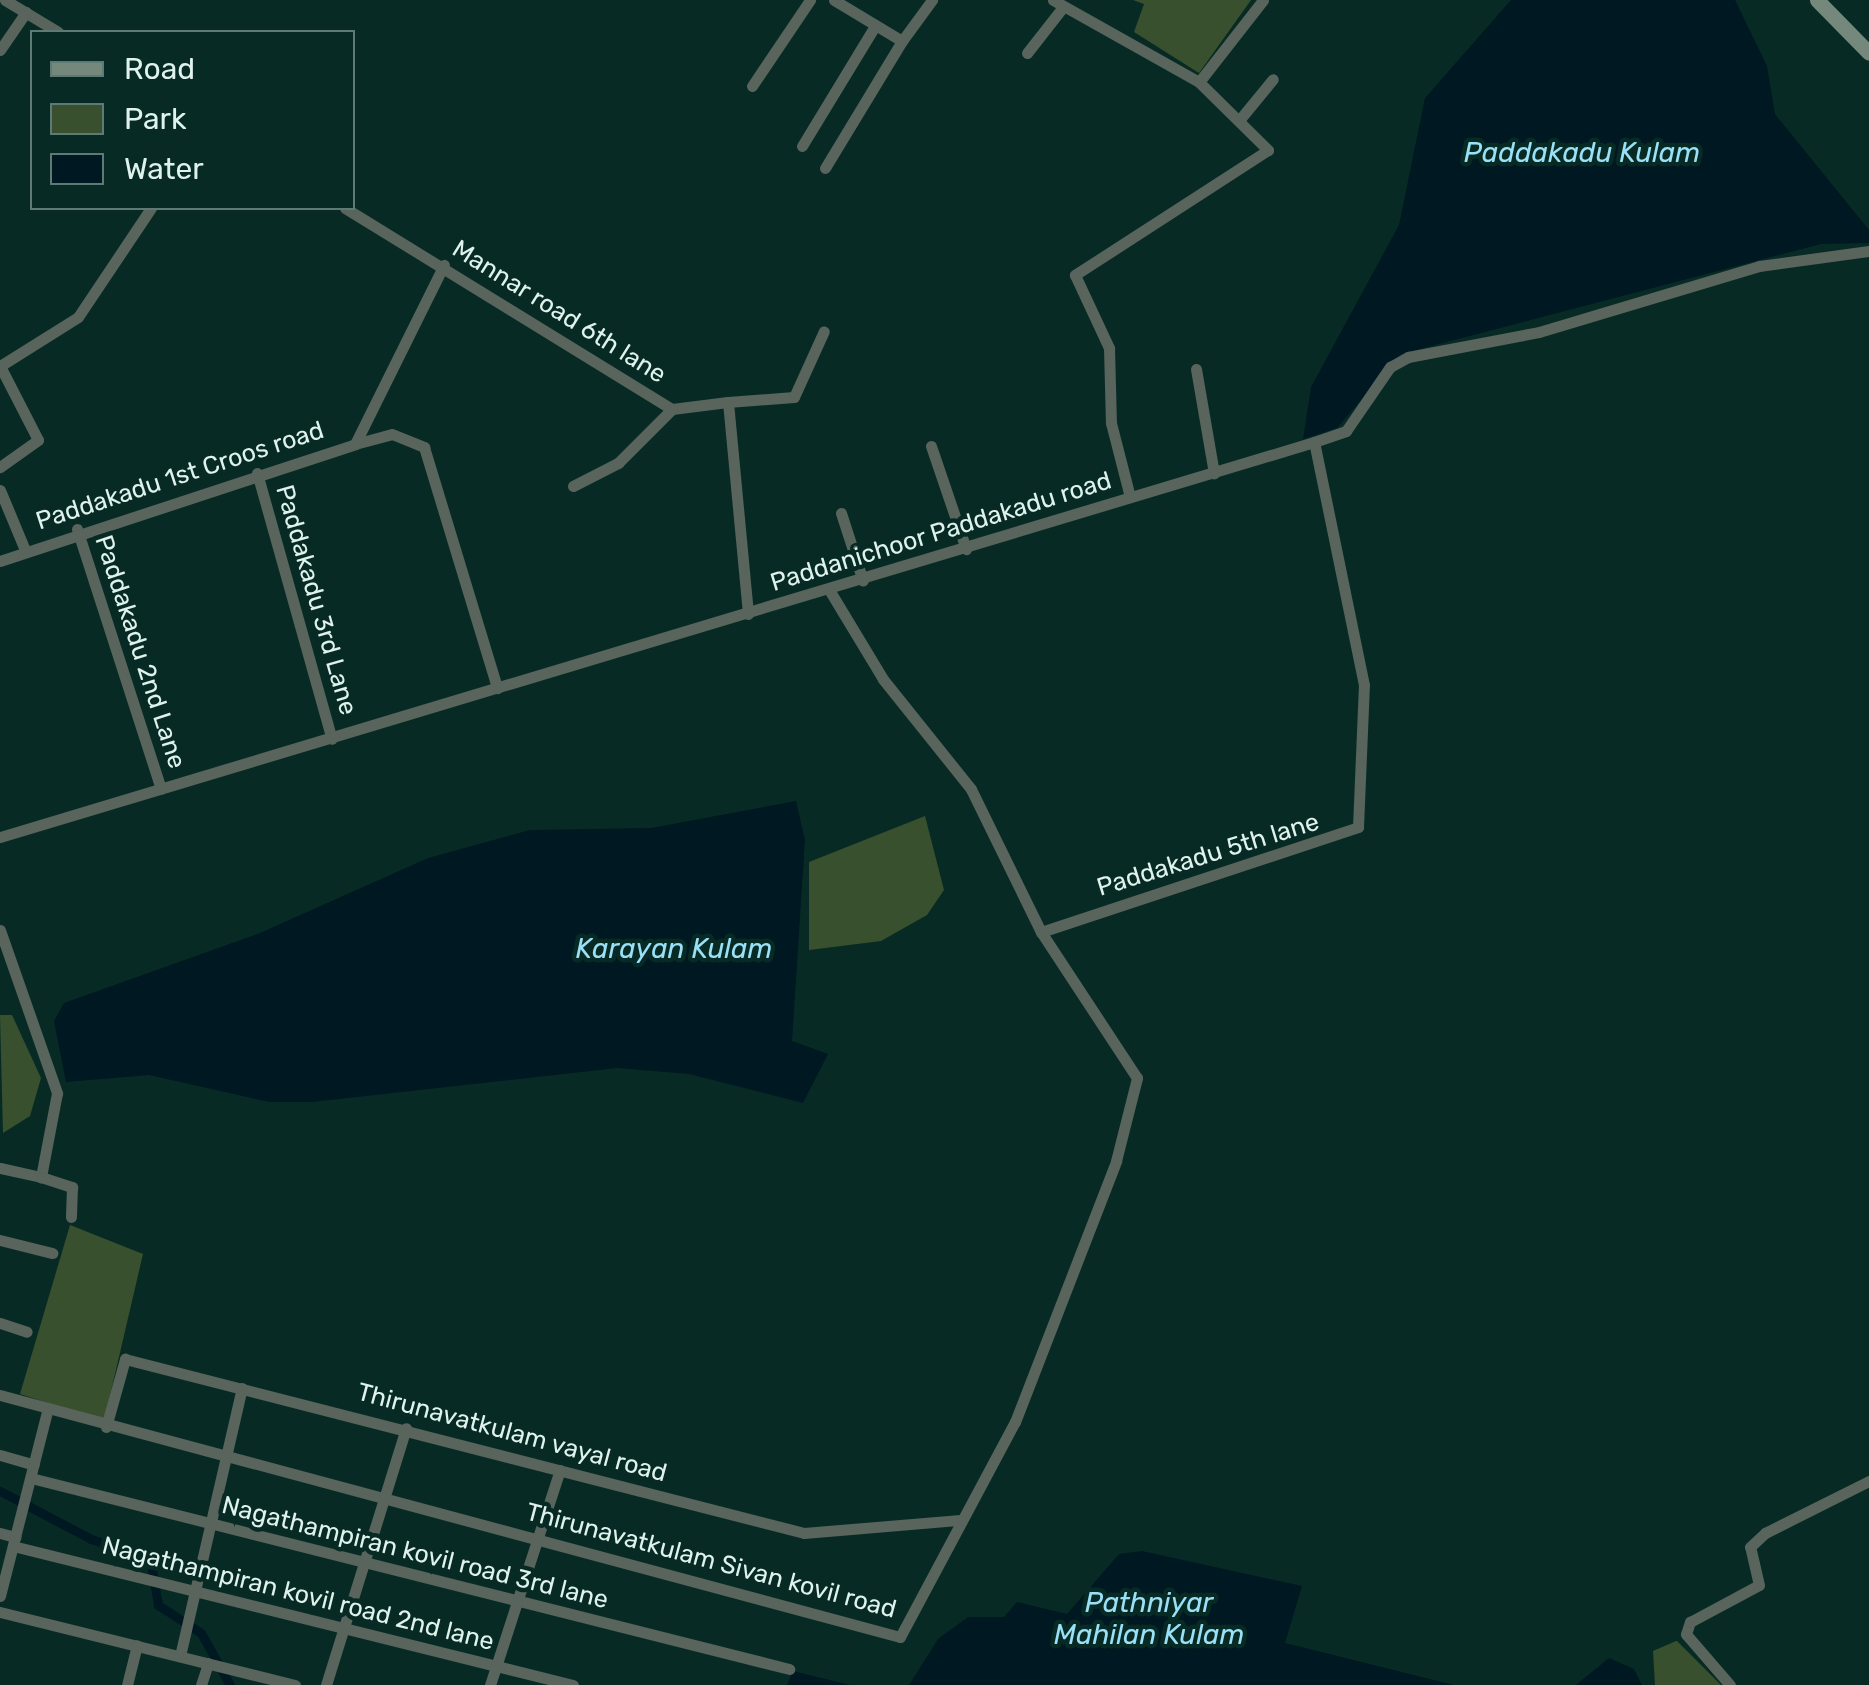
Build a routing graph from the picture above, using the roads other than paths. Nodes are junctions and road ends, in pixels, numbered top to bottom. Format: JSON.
{"nodes":[{"id":1,"x":5,"y":0,"type":"edge"},
{"id":2,"x":810,"y":0,"type":"edge"},
{"id":3,"x":834,"y":0,"type":"edge"},
{"id":4,"x":932,"y":0,"type":"edge"},
{"id":5,"x":1262,"y":0,"type":"edge"},
{"id":6,"x":1817,"y":0,"type":"edge"},
{"id":7,"x":1058,"y":3,"type":"edge"},
{"id":8,"x":26,"y":12,"type":"junction"},
{"id":9,"x":875,"y":26,"type":"junction"},
{"id":10,"x":55,"y":30,"type":"edge"},
{"id":11,"x":902,"y":41,"type":"junction"},
{"id":12,"x":0,"y":50,"type":"edge"},
{"id":13,"x":1027,"y":53,"type":"dead end"},
{"id":14,"x":1869,"y":53,"type":"edge"},
{"id":15,"x":1273,"y":79,"type":"dead end"},
{"id":16,"x":1199,"y":82,"type":"junction"},
{"id":17,"x":752,"y":86,"type":"dead end"},
{"id":18,"x":1242,"y":118,"type":"junction"},
{"id":19,"x":802,"y":146,"type":"dead end"},
{"id":20,"x":826,"y":168,"type":"dead end"},
{"id":21,"x":150,"y":210,"type":"edge"},
{"id":22,"x":348,"y":210,"type":"edge"},
{"id":23,"x":1869,"y":251,"type":"edge"},
{"id":24,"x":444,"y":265,"type":"junction"},
{"id":25,"x":824,"y":331,"type":"dead end"},
{"id":26,"x":0,"y":366,"type":"edge"},
{"id":27,"x":1196,"y":369,"type":"dead end"},
{"id":28,"x":728,"y":402,"type":"junction"},
{"id":29,"x":672,"y":410,"type":"junction"},
{"id":30,"x":1314,"y":442,"type":"junction"},
{"id":31,"x":355,"y":444,"type":"junction"},
{"id":32,"x":931,"y":446,"type":"dead end"},
{"id":33,"x":0,"y":467,"type":"edge"},
{"id":34,"x":257,"y":473,"type":"junction"},
{"id":35,"x":1214,"y":473,"type":"junction"},
{"id":36,"x":574,"y":486,"type":"dead end"},
{"id":37,"x":0,"y":490,"type":"edge"},
{"id":38,"x":1130,"y":498,"type":"junction"},
{"id":39,"x":841,"y":513,"type":"dead end"},
{"id":40,"x":77,"y":529,"type":"junction"},
{"id":41,"x":966,"y":549,"type":"junction"},
{"id":42,"x":25,"y":550,"type":"junction"},
{"id":43,"x":0,"y":560,"type":"edge"},
{"id":44,"x":863,"y":581,"type":"junction"},
{"id":45,"x":830,"y":591,"type":"junction"},
{"id":46,"x":748,"y":614,"type":"junction"},
{"id":47,"x":497,"y":688,"type":"junction"},
{"id":48,"x":332,"y":739,"type":"junction"},
{"id":49,"x":161,"y":790,"type":"junction"},
{"id":50,"x":0,"y":837,"type":"edge"},
{"id":51,"x":0,"y":930,"type":"edge"},
{"id":52,"x":1041,"y":932,"type":"junction"},
{"id":53,"x":0,"y":1168,"type":"edge"},
{"id":54,"x":41,"y":1177,"type":"junction"},
{"id":55,"x":71,"y":1217,"type":"dead end"},
{"id":56,"x":0,"y":1240,"type":"edge"},
{"id":57,"x":52,"y":1253,"type":"dead end"},
{"id":58,"x":0,"y":1323,"type":"edge"},
{"id":59,"x":28,"y":1332,"type":"dead end"},
{"id":60,"x":242,"y":1388,"type":"junction"},
{"id":61,"x":0,"y":1395,"type":"edge"},
{"id":62,"x":48,"y":1412,"type":"junction"},
{"id":63,"x":106,"y":1427,"type":"junction"},
{"id":64,"x":406,"y":1428,"type":"junction"},
{"id":65,"x":0,"y":1455,"type":"edge"},
{"id":66,"x":226,"y":1458,"type":"junction"},
{"id":67,"x":560,"y":1470,"type":"junction"},
{"id":68,"x":32,"y":1471,"type":"junction"},
{"id":69,"x":1868,"y":1483,"type":"edge"},
{"id":70,"x":386,"y":1498,"type":"junction"},
{"id":71,"x":960,"y":1520,"type":"junction"},
{"id":72,"x":210,"y":1525,"type":"junction"},
{"id":73,"x":0,"y":1532,"type":"edge"},
{"id":74,"x":540,"y":1538,"type":"junction"},
{"id":75,"x":14,"y":1541,"type":"junction"},
{"id":76,"x":366,"y":1563,"type":"junction"},
{"id":77,"x":196,"y":1592,"type":"junction"},
{"id":78,"x":0,"y":1596,"type":"edge"},
{"id":79,"x":518,"y":1601,"type":"junction"},
{"id":80,"x":0,"y":1612,"type":"edge"},
{"id":81,"x":344,"y":1628,"type":"junction"},
{"id":82,"x":137,"y":1645,"type":"junction"},
{"id":83,"x":180,"y":1656,"type":"junction"},
{"id":84,"x":208,"y":1663,"type":"junction"},
{"id":85,"x":496,"y":1666,"type":"junction"},
{"id":86,"x":788,"y":1669,"type":"dead end"},
{"id":87,"x":126,"y":1685,"type":"edge"},
{"id":88,"x":201,"y":1685,"type":"edge"},
{"id":89,"x":295,"y":1685,"type":"edge"},
{"id":90,"x":326,"y":1685,"type":"edge"},
{"id":91,"x":490,"y":1685,"type":"edge"},
{"id":92,"x":573,"y":1685,"type":"edge"},
{"id":93,"x":1730,"y":1685,"type":"edge"}],
"edges":[{"from":1,"to":8,"type":"street"},
{"from":2,"to":17,"type":"street"},
{"from":3,"to":9,"type":"street"},
{"from":4,"to":11,"type":"street"},
{"from":5,"to":16,"type":"street"},
{"from":6,"to":14,"type":"street"},
{"from":7,"to":13,"type":"street"},
{"from":7,"to":16,"type":"street"},
{"from":8,"to":10,"type":"street"},
{"from":8,"to":12,"type":"street"},
{"from":9,"to":11,"type":"street"},
{"from":9,"to":19,"type":"street"},
{"from":11,"to":20,"type":"street"},
{"from":15,"to":18,"type":"street"},
{"from":16,"to":18,"type":"street"},
{"from":18,"to":38,"type":"street"},
{"from":21,"to":26,"type":"street"},
{"from":22,"to":24,"type":"street","name":"Mannar road 6th lane"},
{"from":23,"to":30,"type":"street","name":"Paddanichoor Paddakadu road"},
{"from":24,"to":29,"type":"street","name":"Mannar road 6th lane"},
{"from":24,"to":31,"type":"street","name":"Paddakadu 1st Croos road"},
{"from":25,"to":28,"type":"street","name":"Mannar road 6th lane"},
{"from":26,"to":33,"type":"street"},
{"from":27,"to":35,"type":"street"},
{"from":28,"to":29,"type":"street","name":"Mannar road 6th lane"},
{"from":28,"to":46,"type":"street"},
{"from":29,"to":36,"type":"street"},
{"from":30,"to":35,"type":"street","name":"Paddanichoor Paddakadu road"},
{"from":30,"to":52,"type":"street","name":"Paddakadu 5th lane"},
{"from":31,"to":34,"type":"street","name":"Paddakadu 1st Croos road"},
{"from":31,"to":47,"type":"street"},
{"from":32,"to":41,"type":"street"},
{"from":34,"to":40,"type":"street","name":"Paddakadu 1st Croos road"},
{"from":34,"to":48,"type":"street","name":"Paddakadu 3rd Lane"},
{"from":35,"to":38,"type":"street","name":"Paddanichoor Paddakadu road"},
{"from":37,"to":42,"type":"street"},
{"from":38,"to":41,"type":"street","name":"Paddanichoor Paddakadu road"},
{"from":39,"to":44,"type":"street"},
{"from":40,"to":42,"type":"street","name":"Paddakadu 1st Croos road"},
{"from":40,"to":49,"type":"street","name":"Paddakadu 2nd Lane"},
{"from":41,"to":44,"type":"street","name":"Paddanichoor Paddakadu road"},
{"from":42,"to":43,"type":"street","name":"Paddakadu 1st Croos road"},
{"from":44,"to":45,"type":"street","name":"Paddanichoor Paddakadu road"},
{"from":45,"to":46,"type":"street","name":"Paddanichoor Paddakadu road"},
{"from":45,"to":52,"type":"street","name":"Thirunavatkulam Sivan kovil road"},
{"from":46,"to":47,"type":"street","name":"Paddanichoor Paddakadu road"},
{"from":47,"to":48,"type":"street","name":"Paddanichoor Paddakadu road"},
{"from":48,"to":49,"type":"street","name":"Paddanichoor Paddakadu road"},
{"from":49,"to":50,"type":"street","name":"Paddanichoor Paddakadu road"},
{"from":51,"to":54,"type":"street"},
{"from":52,"to":71,"type":"street","name":"Thirunavatkulam Sivan kovil road"},
{"from":53,"to":54,"type":"street"},
{"from":54,"to":55,"type":"street"},
{"from":56,"to":57,"type":"street"},
{"from":58,"to":59,"type":"street"},
{"from":60,"to":63,"type":"street","name":"Thirunavatkulam vayal road"},
{"from":60,"to":64,"type":"street","name":"Thirunavatkulam vayal road"},
{"from":60,"to":66,"type":"street"},
{"from":61,"to":62,"type":"street","name":"Thirunavatkulam Sivan kovil road"},
{"from":62,"to":63,"type":"street","name":"Thirunavatkulam Sivan kovil road"},
{"from":62,"to":68,"type":"street"},
{"from":63,"to":66,"type":"street","name":"Thirunavatkulam Sivan kovil road"},
{"from":64,"to":67,"type":"street","name":"Thirunavatkulam vayal road"},
{"from":64,"to":70,"type":"street"},
{"from":65,"to":68,"type":"street","name":"Nagathampiran kovil road 3rd lane"},
{"from":66,"to":70,"type":"street","name":"Thirunavatkulam Sivan kovil road"},
{"from":66,"to":72,"type":"street"},
{"from":67,"to":71,"type":"street","name":"Thirunavatkulam vayal road"},
{"from":67,"to":74,"type":"street"},
{"from":68,"to":72,"type":"street","name":"Nagathampiran kovil road 3rd lane"},
{"from":68,"to":75,"type":"street"},
{"from":69,"to":93,"type":"street"},
{"from":70,"to":74,"type":"street","name":"Thirunavatkulam Sivan kovil road"},
{"from":70,"to":76,"type":"street"},
{"from":71,"to":74,"type":"street","name":"Thirunavatkulam Sivan kovil road"},
{"from":72,"to":76,"type":"street","name":"Nagathampiran kovil road 3rd lane"},
{"from":72,"to":77,"type":"street"},
{"from":73,"to":75,"type":"street","name":"Nagathampiran kovil road 2nd lane"},
{"from":74,"to":79,"type":"street"},
{"from":75,"to":77,"type":"street","name":"Nagathampiran kovil road 2nd lane"},
{"from":75,"to":78,"type":"street"},
{"from":76,"to":79,"type":"street","name":"Nagathampiran kovil road 3rd lane"},
{"from":76,"to":81,"type":"street"},
{"from":77,"to":81,"type":"street","name":"Nagathampiran kovil road 2nd lane"},
{"from":77,"to":83,"type":"street"},
{"from":79,"to":85,"type":"street"},
{"from":79,"to":86,"type":"street","name":"Nagathampiran kovil road 3rd lane"},
{"from":80,"to":82,"type":"street"},
{"from":81,"to":85,"type":"street","name":"Nagathampiran kovil road 2nd lane"},
{"from":81,"to":90,"type":"street"},
{"from":82,"to":83,"type":"street"},
{"from":82,"to":87,"type":"street"},
{"from":83,"to":84,"type":"street"},
{"from":84,"to":88,"type":"street"},
{"from":84,"to":89,"type":"street"},
{"from":85,"to":91,"type":"street"},
{"from":85,"to":92,"type":"street","name":"Nagathampiran kovil road 2nd lane"}]}
